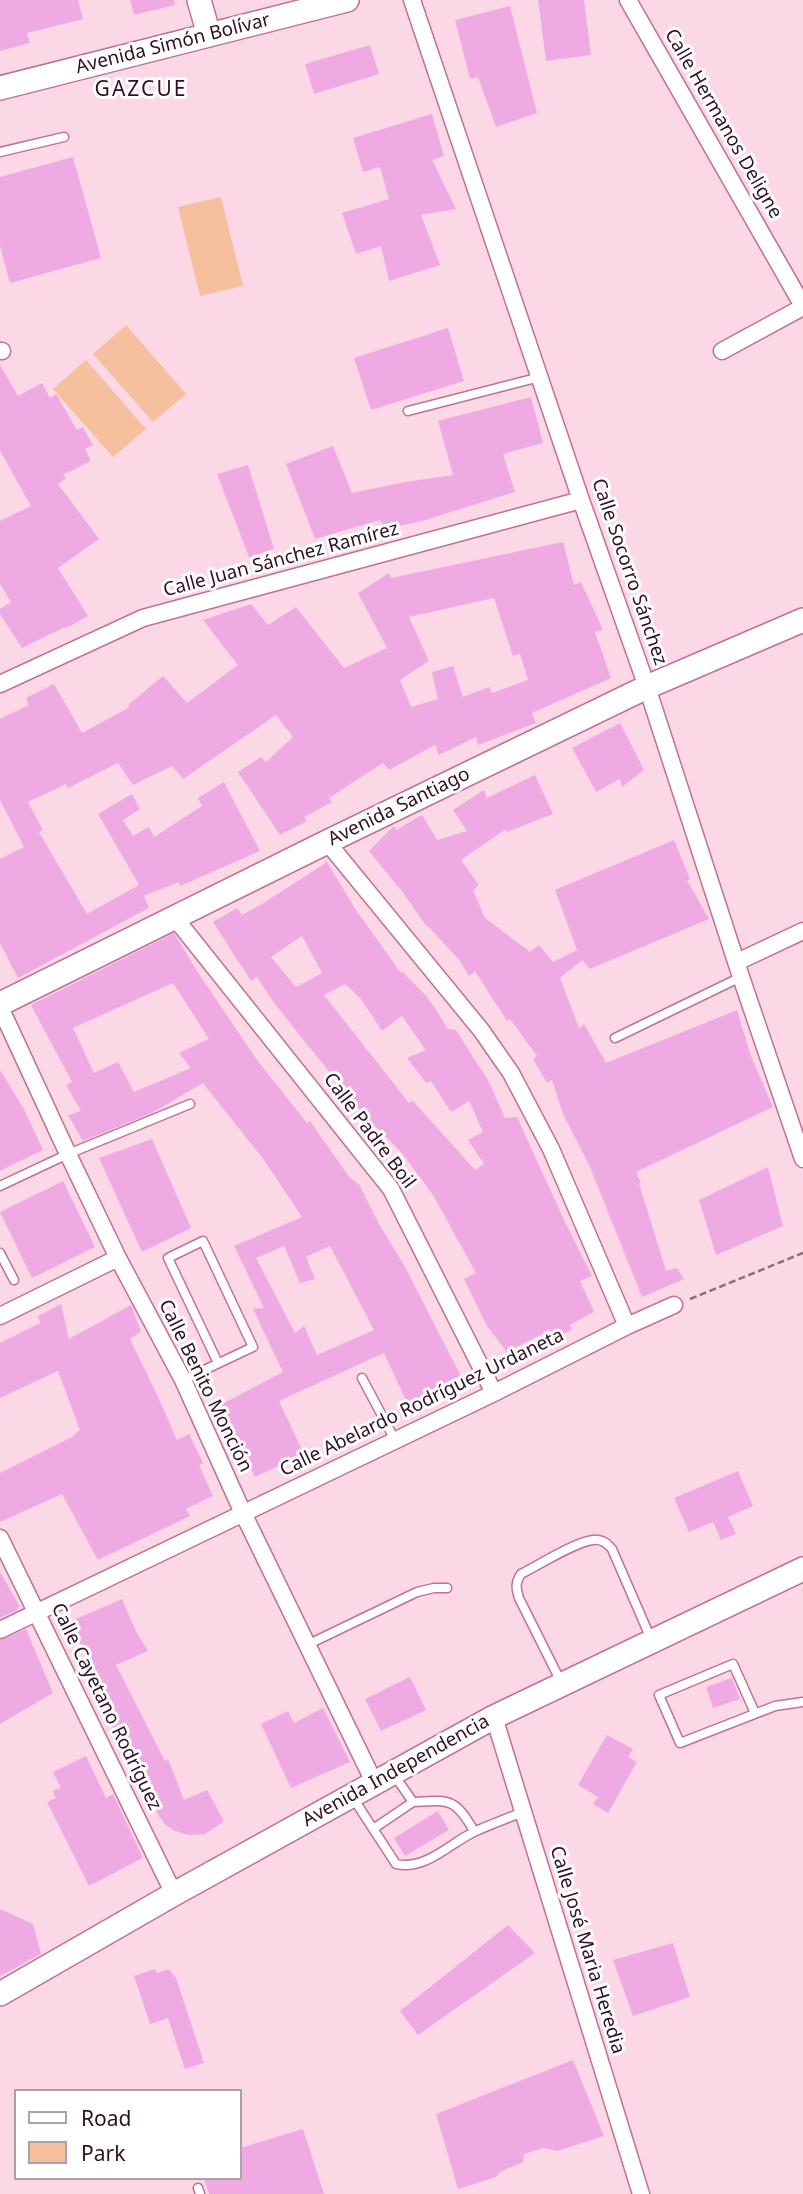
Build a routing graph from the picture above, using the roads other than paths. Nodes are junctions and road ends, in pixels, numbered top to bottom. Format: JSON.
{"nodes":[{"id":1,"x":199,"y":0,"type":"edge"},
{"id":2,"x":347,"y":0,"type":"edge"},
{"id":3,"x":412,"y":0,"type":"edge"},
{"id":4,"x":628,"y":0,"type":"edge"},
{"id":5,"x":318,"y":4,"type":"edge"},
{"id":6,"x":209,"y":35,"type":"junction"},
{"id":7,"x":0,"y":88,"type":"edge"},
{"id":8,"x":64,"y":137,"type":"dead end"},
{"id":9,"x":0,"y":152,"type":"edge"},
{"id":10,"x":803,"y":307,"type":"edge"},
{"id":11,"x":722,"y":351,"type":"dead end"},
{"id":12,"x":540,"y":377,"type":"junction"},
{"id":13,"x":408,"y":411,"type":"dead end"},
{"id":14,"x":582,"y":500,"type":"junction"},
{"id":15,"x":803,"y":620,"type":"edge"},
{"id":16,"x":0,"y":684,"type":"edge"},
{"id":17,"x":648,"y":687,"type":"junction"},
{"id":18,"x":327,"y":842,"type":"junction"},
{"id":19,"x":175,"y":918,"type":"junction"},
{"id":20,"x":803,"y":931,"type":"edge"},
{"id":21,"x":739,"y":970,"type":"junction"},
{"id":22,"x":0,"y":1006,"type":"edge"},
{"id":23,"x":615,"y":1038,"type":"dead end"},
{"id":24,"x":190,"y":1104,"type":"dead end"},
{"id":25,"x":68,"y":1154,"type":"junction"},
{"id":26,"x":803,"y":1159,"type":"edge"},
{"id":27,"x":0,"y":1186,"type":"edge"},
{"id":28,"x":0,"y":1253,"type":"edge"},
{"id":29,"x":118,"y":1258,"type":"junction"},
{"id":30,"x":14,"y":1280,"type":"dead end"},
{"id":31,"x":674,"y":1305,"type":"road end"},
{"id":32,"x":0,"y":1316,"type":"edge"},
{"id":33,"x":626,"y":1326,"type":"junction"},
{"id":34,"x":218,"y":1363,"type":"junction"},
{"id":35,"x":362,"y":1378,"type":"dead end"},
{"id":36,"x":183,"y":1380,"type":"junction"},
{"id":37,"x":494,"y":1393,"type":"junction"},
{"id":38,"x":395,"y":1440,"type":"junction"},
{"id":39,"x":243,"y":1513,"type":"junction"},
{"id":40,"x":0,"y":1538,"type":"edge"},
{"id":41,"x":803,"y":1569,"type":"edge"},
{"id":42,"x":447,"y":1588,"type":"dead end"},
{"id":43,"x":36,"y":1612,"type":"junction"},
{"id":44,"x":0,"y":1630,"type":"edge"},
{"id":45,"x":652,"y":1642,"type":"junction"},
{"id":46,"x":307,"y":1645,"type":"junction"},
{"id":47,"x":562,"y":1684,"type":"junction"},
{"id":48,"x":803,"y":1702,"type":"edge"},
{"id":49,"x":755,"y":1713,"type":"junction"},
{"id":50,"x":494,"y":1717,"type":"junction"},
{"id":51,"x":383,"y":1777,"type":"junction"},
{"id":52,"x":351,"y":1795,"type":"junction"},
{"id":53,"x":413,"y":1802,"type":"junction"},
{"id":54,"x":523,"y":1812,"type":"junction"},
{"id":55,"x":373,"y":1829,"type":"junction"},
{"id":56,"x":474,"y":1831,"type":"junction"},
{"id":57,"x":174,"y":1894,"type":"junction"},
{"id":58,"x":0,"y":1994,"type":"edge"},
{"id":59,"x":640,"y":2194,"type":"edge"}],
"edges":[{"from":1,"to":6,"type":"main road"},
{"from":2,"to":5,"type":"main road","name":"Avenida Simón Bolívar"},
{"from":3,"to":12,"type":"street","name":"Calle Socorro Sánchez"},
{"from":4,"to":10,"type":"street","name":"Calle Hermanos Deligne"},
{"from":5,"to":6,"type":"main road","name":"Avenida Simón Bolívar"},
{"from":6,"to":7,"type":"main road","name":"Avenida Simón Bolívar"},
{"from":8,"to":9,"type":"lane"},
{"from":10,"to":11,"type":"street"},
{"from":12,"to":13,"type":"lane"},
{"from":12,"to":14,"type":"street","name":"Calle Socorro Sánchez"},
{"from":14,"to":16,"type":"street","name":"Calle Juan Sánchez Ramírez"},
{"from":14,"to":17,"type":"street","name":"Calle Socorro Sánchez"},
{"from":15,"to":17,"type":"main road","name":"Avenida Santiago"},
{"from":17,"to":18,"type":"main road","name":"Avenida Santiago"},
{"from":17,"to":21,"type":"street","name":"Calle Socorro Sánchez"},
{"from":18,"to":19,"type":"main road","name":"Avenida Santiago"},
{"from":18,"to":33,"type":"street"},
{"from":19,"to":22,"type":"main road","name":"Avenida Santiago"},
{"from":19,"to":37,"type":"street","name":"Calle Padre Boil"},
{"from":20,"to":21,"type":"street"},
{"from":21,"to":23,"type":"lane"},
{"from":21,"to":26,"type":"street","name":"Calle Socorro Sánchez"},
{"from":22,"to":25,"type":"street","name":"Calle Benito Monción"},
{"from":24,"to":25,"type":"lane"},
{"from":25,"to":27,"type":"lane"},
{"from":25,"to":29,"type":"street","name":"Calle Benito Monción"},
{"from":28,"to":30,"type":"lane"},
{"from":29,"to":32,"type":"street"},
{"from":29,"to":36,"type":"street","name":"Calle Benito Monción"},
{"from":31,"to":33,"type":"street","name":"Calle Abelardo Rodríguez Urdaneta"},
{"from":33,"to":37,"type":"street","name":"Calle Abelardo Rodríguez Urdaneta"},
{"from":34,"to":34,"type":"lane"},
{"from":34,"to":36,"type":"lane"},
{"from":35,"to":38,"type":"lane"},
{"from":36,"to":39,"type":"street","name":"Calle Benito Monción"},
{"from":37,"to":38,"type":"street","name":"Calle Abelardo Rodríguez Urdaneta"},
{"from":38,"to":39,"type":"street","name":"Calle Abelardo Rodríguez Urdaneta"},
{"from":39,"to":43,"type":"street","name":"Calle Abelardo Rodríguez Urdaneta"},
{"from":39,"to":46,"type":"street","name":"Calle Benito Monción"},
{"from":40,"to":43,"type":"street","name":"Calle Cayetano Rodríguez"},
{"from":41,"to":45,"type":"main road","name":"Avenida Independencia"},
{"from":42,"to":46,"type":"lane"},
{"from":43,"to":44,"type":"street","name":"Calle Abelardo Rodríguez Urdaneta"},
{"from":43,"to":57,"type":"street","name":"Calle Cayetano Rodríguez"},
{"from":45,"to":47,"type":"main road","name":"Avenida Independencia"},
{"from":45,"to":47,"type":"lane"},
{"from":46,"to":51,"type":"street","name":"Calle Benito Monción"},
{"from":47,"to":50,"type":"main road","name":"Avenida Independencia"},
{"from":48,"to":49,"type":"lane"},
{"from":49,"to":49,"type":"lane"},
{"from":50,"to":51,"type":"main road","name":"Avenida Independencia"},
{"from":50,"to":54,"type":"street","name":"Calle José Maria Heredia"},
{"from":51,"to":52,"type":"main road","name":"Avenida Independencia"},
{"from":51,"to":53,"type":"lane"},
{"from":52,"to":55,"type":"lane"},
{"from":52,"to":57,"type":"main road","name":"Avenida Independencia"},
{"from":53,"to":55,"type":"lane"},
{"from":53,"to":56,"type":"lane"},
{"from":54,"to":56,"type":"lane"},
{"from":54,"to":59,"type":"street","name":"Calle José Maria Heredia"},
{"from":55,"to":56,"type":"lane"},
{"from":57,"to":58,"type":"main road","name":"Avenida Independencia"}]}
